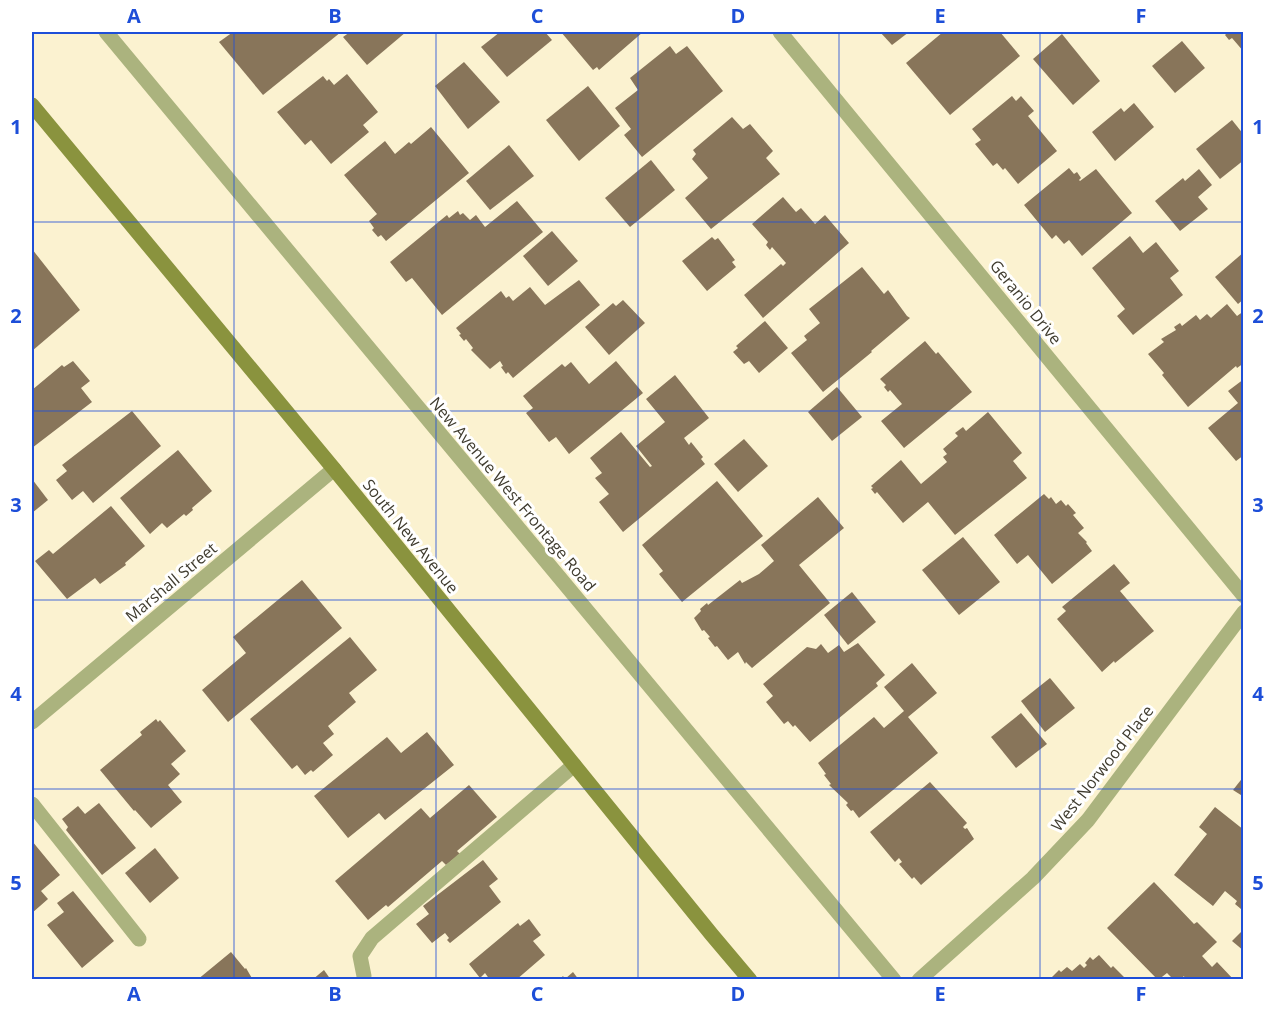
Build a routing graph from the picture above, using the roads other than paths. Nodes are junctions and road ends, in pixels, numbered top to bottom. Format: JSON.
{"nodes":[{"id":1,"x":106,"y":32,"type":"edge"},
{"id":2,"x":780,"y":32,"type":"edge"},
{"id":3,"x":36,"y":111,"type":"edge"},
{"id":4,"x":334,"y":469,"type":"junction"},
{"id":5,"x":1244,"y":596,"type":"edge"},
{"id":6,"x":1244,"y":612,"type":"edge"},
{"id":7,"x":32,"y":722,"type":"edge"},
{"id":8,"x":574,"y":765,"type":"junction"},
{"id":9,"x":32,"y":804,"type":"edge"},
{"id":10,"x":139,"y":939,"type":"dead end"},
{"id":11,"x":364,"y":976,"type":"dead end"},
{"id":12,"x":750,"y":980,"type":"edge"},
{"id":13,"x":894,"y":980,"type":"edge"},
{"id":14,"x":919,"y":980,"type":"edge"}],
"edges":[{"from":1,"to":13,"type":"street","name":"New Avenue West Frontage Road"},
{"from":2,"to":5,"type":"street","name":"Geranio Drive"},
{"from":3,"to":4,"type":"main road","name":"South New Avenue"},
{"from":4,"to":7,"type":"street","name":"Marshall Street"},
{"from":4,"to":8,"type":"main road","name":"South New Avenue"},
{"from":6,"to":14,"type":"street","name":"West Norwood Place"},
{"from":8,"to":11,"type":"street"},
{"from":8,"to":12,"type":"main road","name":"South New Avenue"},
{"from":9,"to":10,"type":"street"}]}
